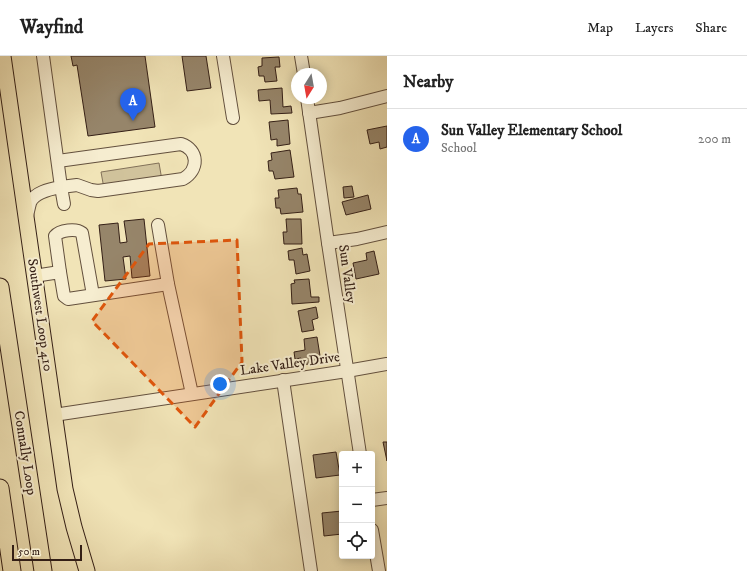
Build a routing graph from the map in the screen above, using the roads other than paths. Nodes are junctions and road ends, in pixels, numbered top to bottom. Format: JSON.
{"nodes":[{"id":1,"x":3,"y":56,"type":"edge"},
{"id":2,"x":43,"y":56,"type":"edge"},
{"id":3,"x":223,"y":56,"type":"edge"},
{"id":4,"x":301,"y":56,"type":"edge"},
{"id":5,"x":303,"y":68,"type":"edge"},
{"id":6,"x":387,"y":96,"type":"edge"},
{"id":7,"x":308,"y":104,"type":"edge"},
{"id":8,"x":309,"y":113,"type":"junction"},
{"id":9,"x":233,"y":118,"type":"dead end"},
{"id":10,"x":58,"y":161,"type":"junction"},
{"id":11,"x":61,"y":187,"type":"junction"},
{"id":12,"x":64,"y":204,"type":"dead end"},
{"id":13,"x":26,"y":223,"type":"junction"},
{"id":14,"x":158,"y":225,"type":"dead end"},
{"id":15,"x":387,"y":232,"type":"edge"},
{"id":16,"x":328,"y":243,"type":"junction"},
{"id":17,"x":60,"y":272,"type":"junction"},
{"id":18,"x":34,"y":276,"type":"junction"},
{"id":19,"x":168,"y":284,"type":"junction"},
{"id":20,"x":0,"y":287,"type":"edge"},
{"id":21,"x":90,"y":296,"type":"junction"},
{"id":22,"x":387,"y":364,"type":"edge"},
{"id":23,"x":347,"y":371,"type":"junction"},
{"id":24,"x":283,"y":380,"type":"junction"},
{"id":25,"x":192,"y":394,"type":"junction"},
{"id":26,"x":54,"y":415,"type":"junction"},
{"id":27,"x":360,"y":451,"type":"edge"},
{"id":28,"x":0,"y":488,"type":"edge"},
{"id":29,"x":387,"y":498,"type":"edge"},
{"id":30,"x":375,"y":500,"type":"edge"},
{"id":31,"x":375,"y":550,"type":"edge"},
{"id":32,"x":12,"y":571,"type":"edge"},
{"id":33,"x":43,"y":571,"type":"edge"},
{"id":34,"x":87,"y":571,"type":"edge"},
{"id":35,"x":311,"y":571,"type":"edge"},
{"id":36,"x":378,"y":571,"type":"edge"}],
"edges":[{"from":1,"to":13,"type":"main road","name":"Southwest Loop 410"},
{"from":2,"to":10,"type":"street"},
{"from":3,"to":9,"type":"street"},
{"from":4,"to":5,"type":"street"},
{"from":6,"to":8,"type":"street"},
{"from":7,"to":8,"type":"street","name":"Sun Valley"},
{"from":8,"to":16,"type":"street","name":"Sun Valley"},
{"from":10,"to":11,"type":"street"},
{"from":10,"to":11,"type":"street"},
{"from":11,"to":12,"type":"street"},
{"from":11,"to":13,"type":"street"},
{"from":13,"to":18,"type":"main road","name":"Southwest Loop 410"},
{"from":14,"to":19,"type":"street"},
{"from":15,"to":16,"type":"street"},
{"from":16,"to":23,"type":"street","name":"Sun Valley"},
{"from":17,"to":18,"type":"street"},
{"from":17,"to":21,"type":"street"},
{"from":17,"to":21,"type":"street"},
{"from":18,"to":26,"type":"main road","name":"Southwest Loop 410"},
{"from":19,"to":21,"type":"street"},
{"from":19,"to":25,"type":"street"},
{"from":20,"to":33,"type":"highway","name":"Connally Loop"},
{"from":22,"to":23,"type":"street","name":"Lake Valley Drive"},
{"from":23,"to":24,"type":"street","name":"Lake Valley Drive"},
{"from":23,"to":27,"type":"street","name":"Sun Valley"},
{"from":24,"to":25,"type":"street","name":"Lake Valley Drive"},
{"from":24,"to":35,"type":"street"},
{"from":25,"to":26,"type":"street","name":"Lake Valley Drive"},
{"from":26,"to":34,"type":"main road","name":"Southwest Loop 410"},
{"from":28,"to":32,"type":"highway"},
{"from":29,"to":30,"type":"street"},
{"from":31,"to":36,"type":"street"}]}
